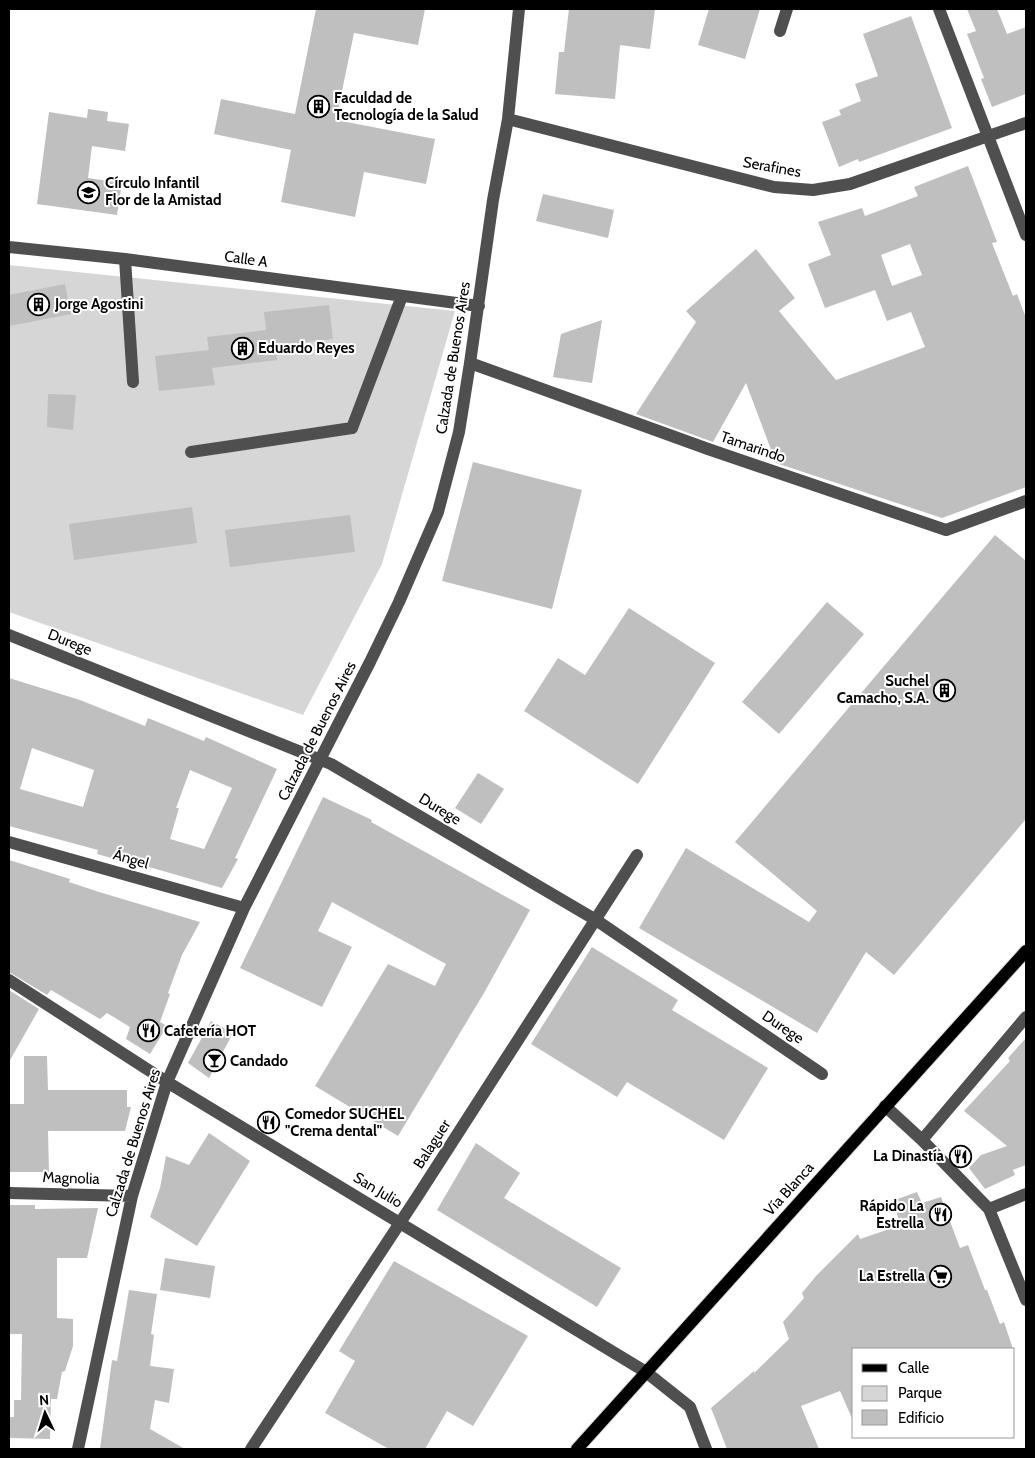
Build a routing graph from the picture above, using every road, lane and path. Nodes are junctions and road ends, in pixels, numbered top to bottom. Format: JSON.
{"nodes":[{"id":1,"x":519,"y":9,"type":"edge"},
{"id":2,"x":787,"y":9,"type":"edge"},
{"id":3,"x":939,"y":9,"type":"edge"},
{"id":4,"x":780,"y":31,"type":"dead end"},
{"id":5,"x":508,"y":119,"type":"junction"},
{"id":6,"x":1026,"y":123,"type":"edge"},
{"id":7,"x":989,"y":137,"type":"junction"},
{"id":8,"x":1026,"y":234,"type":"edge"},
{"id":9,"x":9,"y":247,"type":"edge"},
{"id":10,"x":125,"y":259,"type":"junction"},
{"id":11,"x":402,"y":296,"type":"junction"},
{"id":12,"x":479,"y":306,"type":"junction"},
{"id":13,"x":470,"y":362,"type":"junction"},
{"id":14,"x":133,"y":382,"type":"dead end"},
{"id":15,"x":191,"y":452,"type":"dead end"},
{"id":16,"x":1026,"y":501,"type":"edge"},
{"id":17,"x":9,"y":636,"type":"edge"},
{"id":18,"x":322,"y":759,"type":"junction"},
{"id":19,"x":9,"y":842,"type":"edge"},
{"id":20,"x":637,"y":855,"type":"dead end"},
{"id":21,"x":244,"y":908,"type":"junction"},
{"id":22,"x":596,"y":920,"type":"junction"},
{"id":23,"x":1026,"y":952,"type":"edge"},
{"id":24,"x":9,"y":980,"type":"edge"},
{"id":25,"x":1026,"y":1018,"type":"edge"},
{"id":26,"x":822,"y":1074,"type":"dead end"},
{"id":27,"x":166,"y":1082,"type":"junction"},
{"id":28,"x":885,"y":1106,"type":"junction"},
{"id":29,"x":922,"y":1140,"type":"junction"},
{"id":30,"x":9,"y":1193,"type":"edge"},
{"id":31,"x":1026,"y":1194,"type":"edge"},
{"id":32,"x":132,"y":1196,"type":"junction"},
{"id":33,"x":989,"y":1209,"type":"junction"},
{"id":34,"x":401,"y":1223,"type":"junction"},
{"id":35,"x":1026,"y":1300,"type":"edge"},
{"id":36,"x":646,"y":1372,"type":"junction"},
{"id":37,"x":78,"y":1449,"type":"edge"},
{"id":38,"x":251,"y":1449,"type":"edge"},
{"id":39,"x":577,"y":1449,"type":"edge"},
{"id":40,"x":706,"y":1449,"type":"edge"}],
"edges":[{"from":1,"to":5,"type":"street","name":"Calzada de Buenos Aires"},
{"from":2,"to":4,"type":"street"},
{"from":3,"to":7,"type":"street"},
{"from":5,"to":7,"type":"street","name":"Serafines"},
{"from":5,"to":12,"type":"street","name":"Calzada de Buenos Aires"},
{"from":6,"to":7,"type":"street","name":"Serafines"},
{"from":7,"to":8,"type":"street"},
{"from":9,"to":10,"type":"street","name":"Calle A"},
{"from":10,"to":11,"type":"street","name":"Calle A"},
{"from":10,"to":14,"type":"street"},
{"from":11,"to":12,"type":"street","name":"Calle A"},
{"from":11,"to":15,"type":"street"},
{"from":12,"to":13,"type":"street","name":"Calzada de Buenos Aires"},
{"from":13,"to":16,"type":"street","name":"Tamarindo"},
{"from":13,"to":18,"type":"street","name":"Calzada de Buenos Aires"},
{"from":17,"to":18,"type":"street","name":"Durege"},
{"from":18,"to":21,"type":"street","name":"Calzada de Buenos Aires"},
{"from":18,"to":22,"type":"street","name":"Durege"},
{"from":19,"to":21,"type":"street","name":"Ángel"},
{"from":20,"to":22,"type":"street","name":"Balaguer"},
{"from":21,"to":27,"type":"street","name":"Calzada de Buenos Aires"},
{"from":22,"to":26,"type":"street","name":"Durege"},
{"from":22,"to":34,"type":"street","name":"Balaguer"},
{"from":23,"to":28,"type":"main road","name":"Vía Blanca"},
{"from":24,"to":27,"type":"street","name":"San Julio"},
{"from":25,"to":29,"type":"street"},
{"from":27,"to":32,"type":"street","name":"Calzada de Buenos Aires"},
{"from":27,"to":34,"type":"street","name":"San Julio"},
{"from":28,"to":29,"type":"street"},
{"from":28,"to":36,"type":"main road","name":"Vía Blanca"},
{"from":29,"to":33,"type":"street"},
{"from":30,"to":32,"type":"street","name":"Magnolia"},
{"from":31,"to":33,"type":"street"},
{"from":32,"to":37,"type":"street","name":"Calzada de Buenos Aires"},
{"from":33,"to":35,"type":"street"},
{"from":34,"to":36,"type":"street","name":"San Julio"},
{"from":34,"to":38,"type":"street","name":"Balaguer"},
{"from":36,"to":39,"type":"main road","name":"Vía Blanca"},
{"from":36,"to":40,"type":"street","name":"San Julio"}]}
